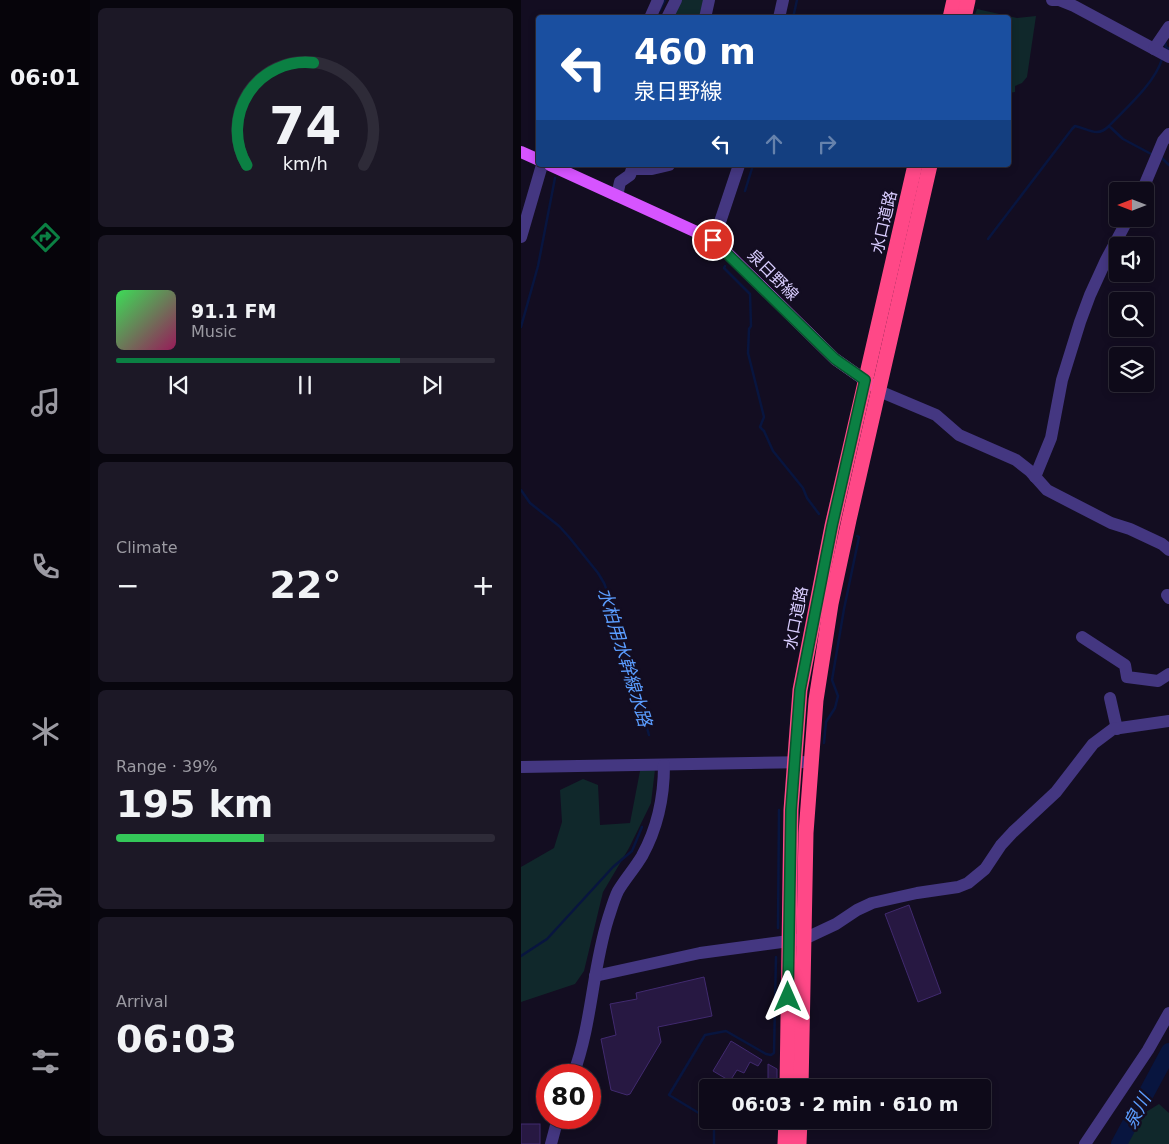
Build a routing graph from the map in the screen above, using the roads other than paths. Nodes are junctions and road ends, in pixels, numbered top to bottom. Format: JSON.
{"nodes":[{"id":1,"x":658,"y":0,"type":"edge"},
{"id":2,"x":675,"y":0,"type":"edge"},
{"id":3,"x":709,"y":0,"type":"edge"},
{"id":4,"x":783,"y":0,"type":"edge"},
{"id":5,"x":954,"y":0,"type":"edge"},
{"id":6,"x":968,"y":0,"type":"edge"},
{"id":7,"x":1052,"y":0,"type":"edge"},
{"id":8,"x":1058,"y":0,"type":"edge"},
{"id":9,"x":651,"y":15,"type":"edge"},
{"id":10,"x":668,"y":15,"type":"edge"},
{"id":11,"x":706,"y":15,"type":"edge"},
{"id":12,"x":780,"y":15,"type":"edge"},
{"id":13,"x":951,"y":15,"type":"edge"},
{"id":14,"x":965,"y":15,"type":"edge"},
{"id":15,"x":1169,"y":27,"type":"edge"},
{"id":16,"x":1154,"y":49,"type":"junction"},
{"id":17,"x":1169,"y":57,"type":"edge"},
{"id":18,"x":1169,"y":134,"type":"edge"},
{"id":19,"x":521,"y":152,"type":"edge"},
{"id":20,"x":536,"y":159,"type":"edge"},
{"id":21,"x":541,"y":167,"type":"edge"},
{"id":22,"x":554,"y":167,"type":"edge"},
{"id":23,"x":662,"y":167,"type":"edge"},
{"id":24,"x":735,"y":167,"type":"edge"},
{"id":25,"x":915,"y":167,"type":"edge"},
{"id":26,"x":930,"y":167,"type":"edge"},
{"id":27,"x":1146,"y":182,"type":"edge"},
{"id":28,"x":617,"y":196,"type":"junction"},
{"id":29,"x":1123,"y":228,"type":"edge"},
{"id":30,"x":521,"y":236,"type":"edge"},
{"id":31,"x":713,"y":240,"type":"junction"},
{"id":32,"x":865,"y":380,"type":"junction"},
{"id":33,"x":879,"y":391,"type":"junction"},
{"id":34,"x":1035,"y":477,"type":"junction"},
{"id":35,"x":1169,"y":550,"type":"edge"},
{"id":36,"x":1083,"y":637,"type":"dead end"},
{"id":37,"x":1169,"y":674,"type":"edge"},
{"id":38,"x":1110,"y":698,"type":"dead end"},
{"id":39,"x":1169,"y":721,"type":"edge"},
{"id":40,"x":1117,"y":729,"type":"junction"},
{"id":41,"x":793,"y":762,"type":"junction"},
{"id":42,"x":811,"y":762,"type":"junction"},
{"id":43,"x":664,"y":765,"type":"junction"},
{"id":44,"x":521,"y":767,"type":"edge"},
{"id":45,"x":804,"y":940,"type":"junction"},
{"id":46,"x":789,"y":942,"type":"junction"},
{"id":47,"x":595,"y":976,"type":"junction"},
{"id":48,"x":1169,"y":1013,"type":"edge"},
{"id":49,"x":576,"y":1064,"type":"edge"},
{"id":50,"x":787,"y":1079,"type":"edge"},
{"id":51,"x":801,"y":1079,"type":"edge"},
{"id":52,"x":555,"y":1129,"type":"edge"},
{"id":53,"x":786,"y":1129,"type":"edge"},
{"id":54,"x":800,"y":1129,"type":"edge"},
{"id":55,"x":551,"y":1144,"type":"edge"},
{"id":56,"x":785,"y":1144,"type":"edge"},
{"id":57,"x":799,"y":1144,"type":"edge"},
{"id":58,"x":1085,"y":1144,"type":"edge"}],
"edges":[{"from":1,"to":9,"type":"street"},
{"from":2,"to":10,"type":"street"},
{"from":3,"to":11,"type":"street"},
{"from":4,"to":12,"type":"street"},
{"from":5,"to":13,"type":"highway"},
{"from":6,"to":14,"type":"highway"},
{"from":7,"to":8,"type":"street"},
{"from":8,"to":16,"type":"street"},
{"from":15,"to":16,"type":"street"},
{"from":16,"to":17,"type":"street"},
{"from":18,"to":27,"type":"street"},
{"from":19,"to":20,"type":"main road"},
{"from":21,"to":30,"type":"street"},
{"from":22,"to":28,"type":"main road","name":"泉日野線"},
{"from":23,"to":28,"type":"street"},
{"from":24,"to":31,"type":"street"},
{"from":25,"to":32,"type":"highway","name":"水口道路"},
{"from":26,"to":33,"type":"highway","name":"水口道路"},
{"from":28,"to":31,"type":"main road","name":"泉日野線"},
{"from":29,"to":34,"type":"street"},
{"from":31,"to":32,"type":"main road","name":"泉日野線"},
{"from":32,"to":33,"type":"main road","name":"泉日野線"},
{"from":32,"to":41,"type":"highway","name":"水口道路"},
{"from":33,"to":34,"type":"street"},
{"from":33,"to":42,"type":"highway","name":"水口道路"},
{"from":34,"to":35,"type":"street"},
{"from":36,"to":37,"type":"street"},
{"from":38,"to":40,"type":"street"},
{"from":39,"to":40,"type":"street"},
{"from":40,"to":45,"type":"street"},
{"from":41,"to":42,"type":"street"},
{"from":41,"to":43,"type":"street"},
{"from":41,"to":46,"type":"highway","name":"水口道路"},
{"from":42,"to":45,"type":"highway","name":"水口道路"},
{"from":43,"to":44,"type":"street"},
{"from":43,"to":47,"type":"street"},
{"from":45,"to":46,"type":"street"},
{"from":45,"to":51,"type":"highway","name":"水口道路"},
{"from":46,"to":47,"type":"street"},
{"from":46,"to":50,"type":"highway","name":"水口道路"},
{"from":47,"to":49,"type":"street"},
{"from":48,"to":58,"type":"street"},
{"from":52,"to":55,"type":"street"},
{"from":53,"to":56,"type":"highway"},
{"from":54,"to":57,"type":"highway"}]}
